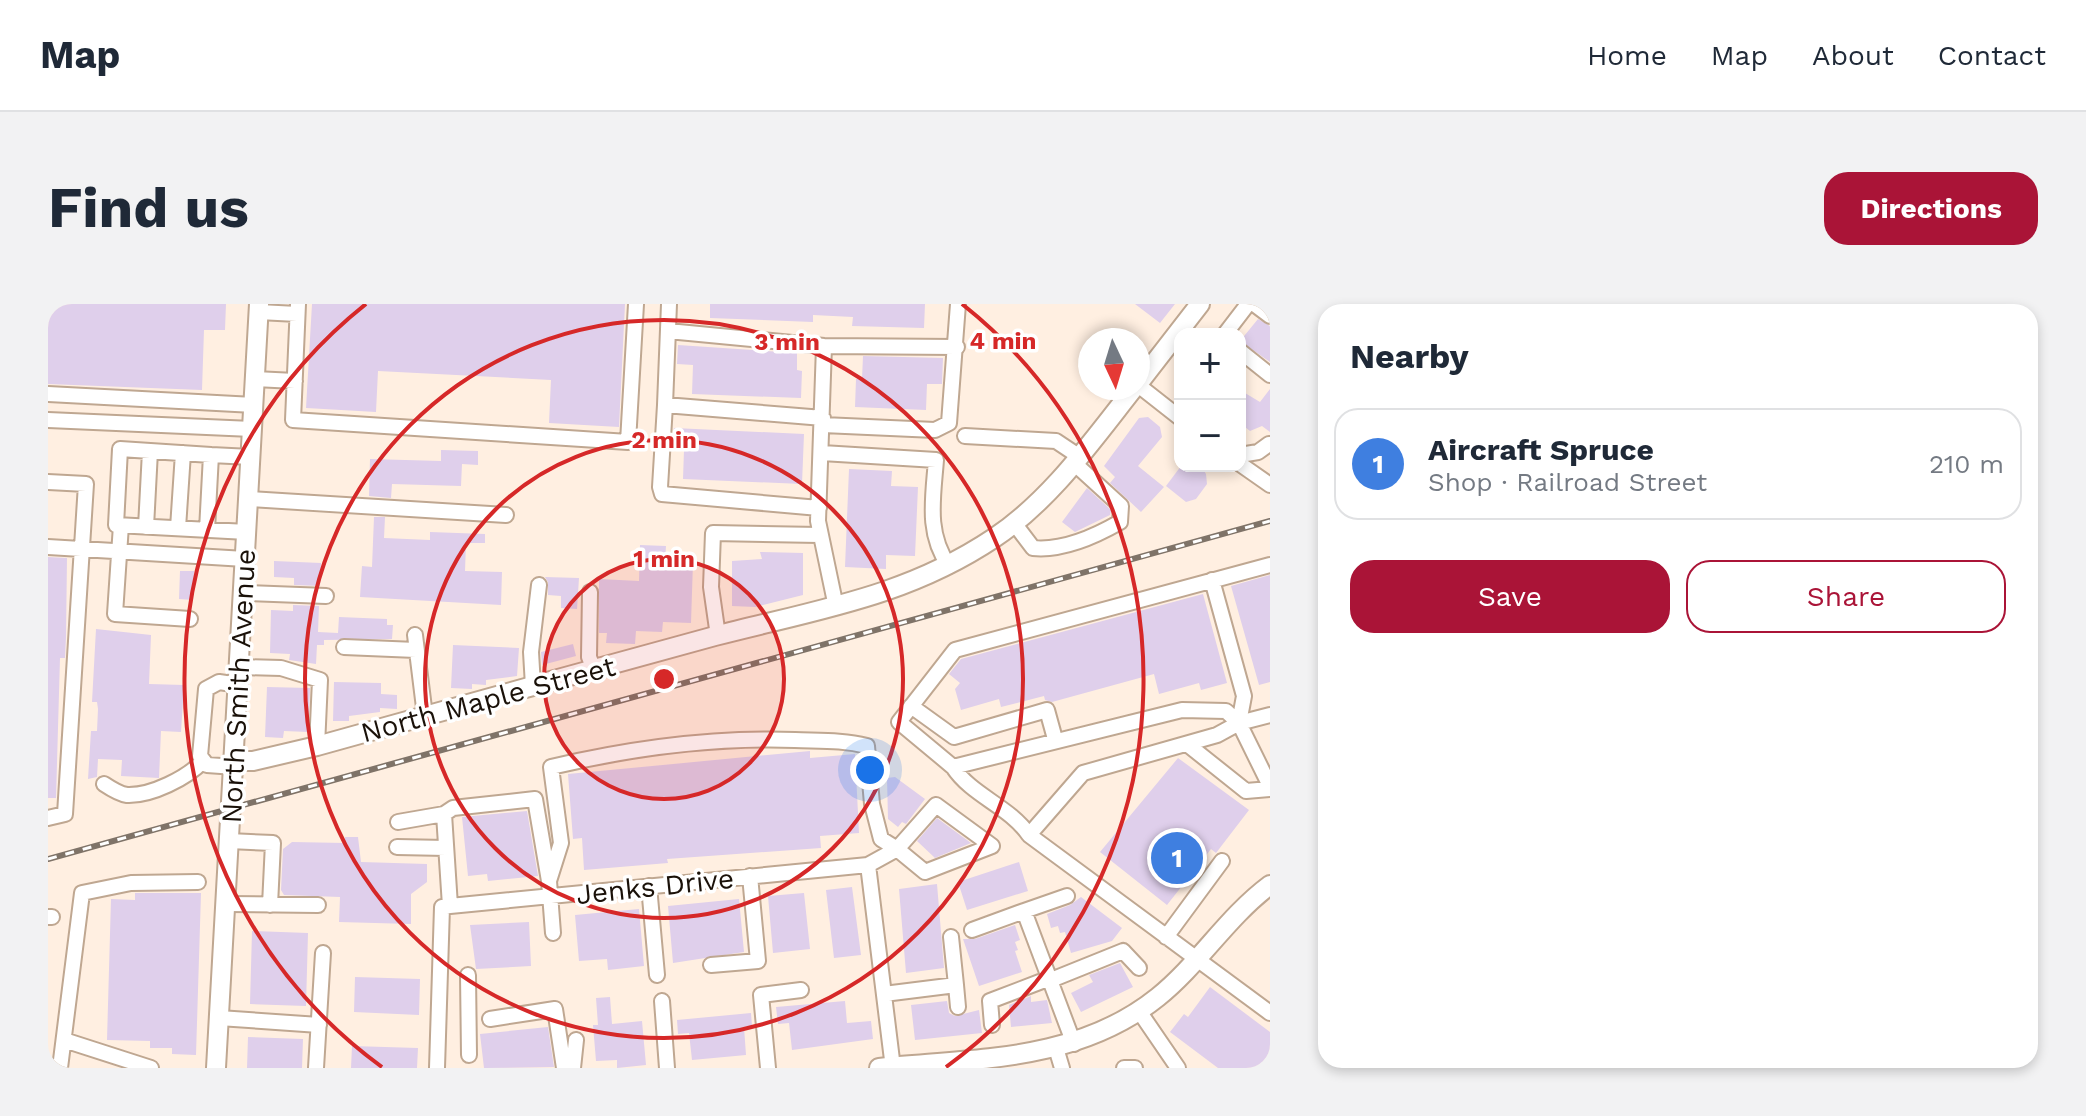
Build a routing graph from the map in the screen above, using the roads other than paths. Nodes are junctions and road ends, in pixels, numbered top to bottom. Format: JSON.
{"nodes":[{"id":1,"x":636,"y":304,"type":"edge"},
{"id":2,"x":669,"y":304,"type":"edge"},
{"id":3,"x":958,"y":304,"type":"edge"},
{"id":4,"x":1200,"y":304,"type":"edge"},
{"id":5,"x":1251,"y":304,"type":"edge"},
{"id":6,"x":259,"y":308,"type":"edge"},
{"id":7,"x":298,"y":309,"type":"edge"},
{"id":8,"x":1270,"y":316,"type":"edge"},
{"id":9,"x":1230,"y":328,"type":"edge"},
{"id":10,"x":668,"y":331,"type":"junction"},
{"id":11,"x":824,"y":346,"type":"junction"},
{"id":12,"x":957,"y":347,"type":"junction"},
{"id":13,"x":1246,"y":356,"type":"edge"},
{"id":14,"x":1150,"y":368,"type":"edge"},
{"id":15,"x":1270,"y":375,"type":"edge"},
{"id":16,"x":255,"y":379,"type":"junction"},
{"id":17,"x":295,"y":381,"type":"junction"},
{"id":18,"x":48,"y":394,"type":"edge"},
{"id":19,"x":1150,"y":395,"type":"edge"},
{"id":20,"x":121,"y":397,"type":"junction"},
{"id":21,"x":1125,"y":400,"type":"edge"},
{"id":22,"x":254,"y":405,"type":"junction"},
{"id":23,"x":665,"y":405,"type":"junction"},
{"id":24,"x":1174,"y":413,"type":"edge"},
{"id":25,"x":48,"y":420,"type":"edge"},
{"id":26,"x":823,"y":422,"type":"junction"},
{"id":27,"x":120,"y":425,"type":"junction"},
{"id":28,"x":252,"y":429,"type":"junction"},
{"id":29,"x":965,"y":436,"type":"dead end"},
{"id":30,"x":1269,"y":444,"type":"edge"},
{"id":31,"x":150,"y":451,"type":"junction"},
{"id":32,"x":183,"y":453,"type":"junction"},
{"id":33,"x":822,"y":453,"type":"junction"},
{"id":34,"x":1246,"y":454,"type":"edge"},
{"id":35,"x":211,"y":455,"type":"junction"},
{"id":36,"x":251,"y":457,"type":"junction"},
{"id":37,"x":1078,"y":460,"type":"junction"},
{"id":38,"x":1246,"y":468,"type":"edge"},
{"id":39,"x":48,"y":482,"type":"edge"},
{"id":40,"x":1270,"y":485,"type":"edge"},
{"id":41,"x":249,"y":499,"type":"junction"},
{"id":42,"x":819,"y":508,"type":"junction"},
{"id":43,"x":506,"y":515,"type":"dead end"},
{"id":44,"x":1014,"y":523,"type":"junction"},
{"id":45,"x":121,"y":525,"type":"junction"},
{"id":46,"x":146,"y":527,"type":"junction"},
{"id":47,"x":178,"y":528,"type":"junction"},
{"id":48,"x":207,"y":530,"type":"junction"},
{"id":49,"x":247,"y":532,"type":"junction"},
{"id":50,"x":819,"y":535,"type":"junction"},
{"id":51,"x":48,"y":547,"type":"edge"},
{"id":52,"x":81,"y":549,"type":"junction"},
{"id":53,"x":119,"y":552,"type":"junction"},
{"id":54,"x":245,"y":559,"type":"junction"},
{"id":55,"x":1270,"y":565,"type":"edge"},
{"id":56,"x":949,"y":566,"type":"junction"},
{"id":57,"x":1212,"y":580,"type":"junction"},
{"id":58,"x":539,"y":585,"type":"dead end"},
{"id":59,"x":590,"y":592,"type":"dead end"},
{"id":60,"x":244,"y":593,"type":"junction"},
{"id":61,"x":326,"y":596,"type":"dead end"},
{"id":62,"x":836,"y":607,"type":"junction"},
{"id":63,"x":190,"y":619,"type":"dead end"},
{"id":64,"x":718,"y":636,"type":"junction"},
{"id":65,"x":344,"y":647,"type":"dead end"},
{"id":66,"x":594,"y":670,"type":"junction"},
{"id":67,"x":239,"y":676,"type":"junction"},
{"id":68,"x":533,"y":686,"type":"junction"},
{"id":69,"x":911,"y":706,"type":"junction"},
{"id":70,"x":1270,"y":715,"type":"edge"},
{"id":71,"x":425,"y":716,"type":"junction"},
{"id":72,"x":1239,"y":723,"type":"junction"},
{"id":73,"x":954,"y":737,"type":"junction"},
{"id":74,"x":1055,"y":739,"type":"junction"},
{"id":75,"x":1187,"y":744,"type":"junction"},
{"id":76,"x":317,"y":746,"type":"junction"},
{"id":77,"x":1262,"y":754,"type":"edge"},
{"id":78,"x":203,"y":761,"type":"junction"},
{"id":79,"x":235,"y":764,"type":"junction"},
{"id":80,"x":959,"y":764,"type":"junction"},
{"id":81,"x":104,"y":784,"type":"dead end"},
{"id":82,"x":1270,"y":787,"type":"edge"},
{"id":83,"x":444,"y":814,"type":"junction"},
{"id":84,"x":48,"y":818,"type":"edge"},
{"id":85,"x":398,"y":822,"type":"dead end"},
{"id":86,"x":1029,"y":835,"type":"junction"},
{"id":87,"x":229,"y":841,"type":"junction"},
{"id":88,"x":397,"y":847,"type":"dead end"},
{"id":89,"x":446,"y":848,"type":"junction"},
{"id":90,"x":897,"y":849,"type":"junction"},
{"id":91,"x":1222,"y":861,"type":"dead end"},
{"id":92,"x":868,"y":865,"type":"junction"},
{"id":93,"x":750,"y":876,"type":"junction"},
{"id":94,"x":549,"y":881,"type":"junction"},
{"id":95,"x":198,"y":882,"type":"dead end"},
{"id":96,"x":1270,"y":885,"type":"edge"},
{"id":97,"x":649,"y":886,"type":"junction"},
{"id":98,"x":549,"y":896,"type":"junction"},
{"id":99,"x":1067,"y":896,"type":"dead end"},
{"id":100,"x":226,"y":904,"type":"junction"},
{"id":101,"x":270,"y":905,"type":"junction"},
{"id":102,"x":318,"y":905,"type":"dead end"},
{"id":103,"x":446,"y":907,"type":"junction"},
{"id":104,"x":1024,"y":911,"type":"junction"},
{"id":105,"x":972,"y":930,"type":"dead end"},
{"id":106,"x":553,"y":933,"type":"dead end"},
{"id":107,"x":951,"y":937,"type":"dead end"},
{"id":108,"x":1166,"y":937,"type":"junction"},
{"id":109,"x":323,"y":953,"type":"dead end"},
{"id":110,"x":1197,"y":957,"type":"junction"},
{"id":111,"x":711,"y":965,"type":"dead end"},
{"id":112,"x":1139,"y":968,"type":"dead end"},
{"id":113,"x":468,"y":975,"type":"dead end"},
{"id":114,"x":657,"y":975,"type":"dead end"},
{"id":115,"x":1050,"y":979,"type":"junction"},
{"id":116,"x":956,"y":985,"type":"junction"},
{"id":117,"x":801,"y":990,"type":"dead end"},
{"id":118,"x":884,"y":994,"type":"junction"},
{"id":119,"x":662,"y":1001,"type":"dead end"},
{"id":120,"x":469,"y":1006,"type":"junction"},
{"id":121,"x":439,"y":1007,"type":"junction"},
{"id":122,"x":958,"y":1007,"type":"dead end"},
{"id":123,"x":1139,"y":1011,"type":"junction"},
{"id":124,"x":1270,"y":1013,"type":"edge"},
{"id":125,"x":219,"y":1018,"type":"junction"},
{"id":126,"x":490,"y":1019,"type":"dead end"},
{"id":127,"x":319,"y":1025,"type":"junction"},
{"id":128,"x":992,"y":1025,"type":"dead end"},
{"id":129,"x":64,"y":1040,"type":"junction"},
{"id":130,"x":576,"y":1040,"type":"dead end"},
{"id":131,"x":1065,"y":1046,"type":"junction"},
{"id":132,"x":469,"y":1055,"type":"dead end"},
{"id":133,"x":60,"y":1068,"type":"edge"},
{"id":134,"x":151,"y":1068,"type":"edge"},
{"id":135,"x":216,"y":1068,"type":"edge"},
{"id":136,"x":316,"y":1068,"type":"edge"},
{"id":137,"x":437,"y":1068,"type":"edge"},
{"id":138,"x":564,"y":1068,"type":"edge"},
{"id":139,"x":573,"y":1068,"type":"edge"},
{"id":140,"x":667,"y":1068,"type":"edge"},
{"id":141,"x":768,"y":1068,"type":"edge"},
{"id":142,"x":888,"y":1068,"type":"edge"},
{"id":143,"x":1062,"y":1068,"type":"edge"},
{"id":144,"x":1124,"y":1068,"type":"edge"},
{"id":145,"x":1135,"y":1068,"type":"edge"},
{"id":146,"x":1178,"y":1068,"type":"edge"}],
"edges":[{"from":1,"to":17,"type":"street"},
{"from":2,"to":10,"type":"street"},
{"from":3,"to":12,"type":"street"},
{"from":4,"to":14,"type":"main road","name":"North Maple Street"},
{"from":5,"to":8,"type":"street"},
{"from":5,"to":9,"type":"street"},
{"from":6,"to":7,"type":"street"},
{"from":6,"to":16,"type":"main road","name":"North Smith Avenue"},
{"from":7,"to":17,"type":"street"},
{"from":10,"to":11,"type":"street"},
{"from":10,"to":23,"type":"street"},
{"from":11,"to":12,"type":"street"},
{"from":11,"to":26,"type":"street"},
{"from":12,"to":26,"type":"street"},
{"from":13,"to":15,"type":"street"},
{"from":16,"to":17,"type":"street"},
{"from":16,"to":22,"type":"main road","name":"North Smith Avenue"},
{"from":18,"to":20,"type":"street"},
{"from":19,"to":24,"type":"street"},
{"from":20,"to":22,"type":"street"},
{"from":20,"to":27,"type":"street"},
{"from":21,"to":37,"type":"main road","name":"North Maple Street"},
{"from":22,"to":28,"type":"main road","name":"North Smith Avenue"},
{"from":23,"to":26,"type":"street"},
{"from":23,"to":42,"type":"street"},
{"from":25,"to":27,"type":"street"},
{"from":26,"to":33,"type":"street"},
{"from":27,"to":28,"type":"street"},
{"from":28,"to":36,"type":"main road","name":"North Smith Avenue"},
{"from":29,"to":37,"type":"street"},
{"from":30,"to":34,"type":"street"},
{"from":31,"to":32,"type":"street"},
{"from":31,"to":45,"type":"street"},
{"from":31,"to":46,"type":"street"},
{"from":32,"to":35,"type":"street"},
{"from":32,"to":47,"type":"street"},
{"from":33,"to":42,"type":"street"},
{"from":33,"to":56,"type":"street"},
{"from":35,"to":36,"type":"street"},
{"from":35,"to":48,"type":"street"},
{"from":36,"to":41,"type":"main road","name":"North Smith Avenue"},
{"from":37,"to":44,"type":"main road","name":"North Maple Street"},
{"from":37,"to":44,"type":"street"},
{"from":38,"to":40,"type":"street"},
{"from":39,"to":52,"type":"street"},
{"from":41,"to":43,"type":"street"},
{"from":41,"to":49,"type":"main road","name":"North Smith Avenue"},
{"from":42,"to":50,"type":"street"},
{"from":44,"to":56,"type":"main road","name":"North Maple Street"},
{"from":45,"to":46,"type":"street"},
{"from":45,"to":53,"type":"street"},
{"from":46,"to":47,"type":"street"},
{"from":47,"to":48,"type":"street"},
{"from":48,"to":49,"type":"street"},
{"from":49,"to":54,"type":"main road","name":"North Smith Avenue"},
{"from":50,"to":62,"type":"street"},
{"from":50,"to":64,"type":"street"},
{"from":51,"to":52,"type":"street"},
{"from":52,"to":53,"type":"street"},
{"from":52,"to":84,"type":"street"},
{"from":53,"to":54,"type":"street"},
{"from":53,"to":63,"type":"street"},
{"from":54,"to":60,"type":"main road","name":"North Smith Avenue"},
{"from":55,"to":57,"type":"street"},
{"from":56,"to":62,"type":"main road","name":"North Maple Street"},
{"from":57,"to":69,"type":"street"},
{"from":57,"to":72,"type":"street"},
{"from":58,"to":68,"type":"street"},
{"from":59,"to":66,"type":"street"},
{"from":60,"to":61,"type":"street"},
{"from":60,"to":67,"type":"main road","name":"North Smith Avenue"},
{"from":62,"to":64,"type":"main road","name":"North Maple Street"},
{"from":64,"to":66,"type":"main road","name":"North Maple Street"},
{"from":65,"to":71,"type":"street"},
{"from":66,"to":68,"type":"main road","name":"North Maple Street"},
{"from":67,"to":76,"type":"street"},
{"from":67,"to":78,"type":"street"},
{"from":67,"to":79,"type":"main road","name":"North Smith Avenue"},
{"from":68,"to":71,"type":"main road","name":"North Maple Street"},
{"from":69,"to":73,"type":"street"},
{"from":69,"to":80,"type":"street"},
{"from":70,"to":72,"type":"street"},
{"from":71,"to":76,"type":"main road","name":"North Maple Street"},
{"from":72,"to":74,"type":"street"},
{"from":72,"to":75,"type":"street"},
{"from":72,"to":77,"type":"street"},
{"from":73,"to":74,"type":"street"},
{"from":73,"to":80,"type":"street"},
{"from":74,"to":80,"type":"street"},
{"from":75,"to":82,"type":"street"},
{"from":75,"to":86,"type":"street"},
{"from":76,"to":79,"type":"main road","name":"North Maple Street"},
{"from":77,"to":82,"type":"street"},
{"from":78,"to":79,"type":"street"},
{"from":78,"to":81,"type":"street"},
{"from":79,"to":87,"type":"main road","name":"North Smith Avenue"},
{"from":80,"to":86,"type":"street"},
{"from":83,"to":85,"type":"street"},
{"from":83,"to":89,"type":"street"},
{"from":83,"to":94,"type":"street"},
{"from":86,"to":108,"type":"street"},
{"from":87,"to":100,"type":"main road","name":"North Smith Avenue"},
{"from":87,"to":101,"type":"street"},
{"from":88,"to":89,"type":"street"},
{"from":89,"to":103,"type":"street"},
{"from":90,"to":90,"type":"street"},
{"from":90,"to":92,"type":"street"},
{"from":90,"to":94,"type":"street"},
{"from":91,"to":108,"type":"street"},
{"from":92,"to":93,"type":"street","name":"Jenks Drive"},
{"from":92,"to":118,"type":"street"},
{"from":93,"to":97,"type":"street","name":"Jenks Drive"},
{"from":93,"to":111,"type":"street"},
{"from":94,"to":98,"type":"street"},
{"from":95,"to":129,"type":"street"},
{"from":96,"to":110,"type":"main road"},
{"from":97,"to":98,"type":"street","name":"Jenks Drive"},
{"from":97,"to":114,"type":"street"},
{"from":98,"to":103,"type":"street","name":"Jenks Drive"},
{"from":98,"to":106,"type":"street"},
{"from":99,"to":104,"type":"street"},
{"from":100,"to":101,"type":"street"},
{"from":100,"to":125,"type":"main road","name":"North Smith Avenue"},
{"from":101,"to":102,"type":"street"},
{"from":103,"to":121,"type":"street"},
{"from":104,"to":105,"type":"street"},
{"from":104,"to":115,"type":"street"},
{"from":107,"to":116,"type":"street"},
{"from":108,"to":110,"type":"street"},
{"from":109,"to":127,"type":"street"},
{"from":110,"to":123,"type":"main road"},
{"from":110,"to":124,"type":"street"},
{"from":112,"to":115,"type":"street"},
{"from":113,"to":120,"type":"street"},
{"from":115,"to":128,"type":"street"},
{"from":115,"to":131,"type":"street"},
{"from":116,"to":118,"type":"street"},
{"from":116,"to":122,"type":"street"},
{"from":117,"to":141,"type":"street"},
{"from":118,"to":142,"type":"street"},
{"from":119,"to":140,"type":"street"},
{"from":120,"to":121,"type":"street"},
{"from":120,"to":132,"type":"street"},
{"from":121,"to":137,"type":"street"},
{"from":123,"to":131,"type":"main road"},
{"from":123,"to":146,"type":"street"},
{"from":125,"to":127,"type":"street"},
{"from":125,"to":135,"type":"main road","name":"North Smith Avenue"},
{"from":126,"to":138,"type":"street"},
{"from":127,"to":136,"type":"street"},
{"from":129,"to":133,"type":"street"},
{"from":129,"to":134,"type":"street"},
{"from":130,"to":139,"type":"street"},
{"from":131,"to":142,"type":"main road"},
{"from":131,"to":143,"type":"street"},
{"from":144,"to":145,"type":"street"}]}
